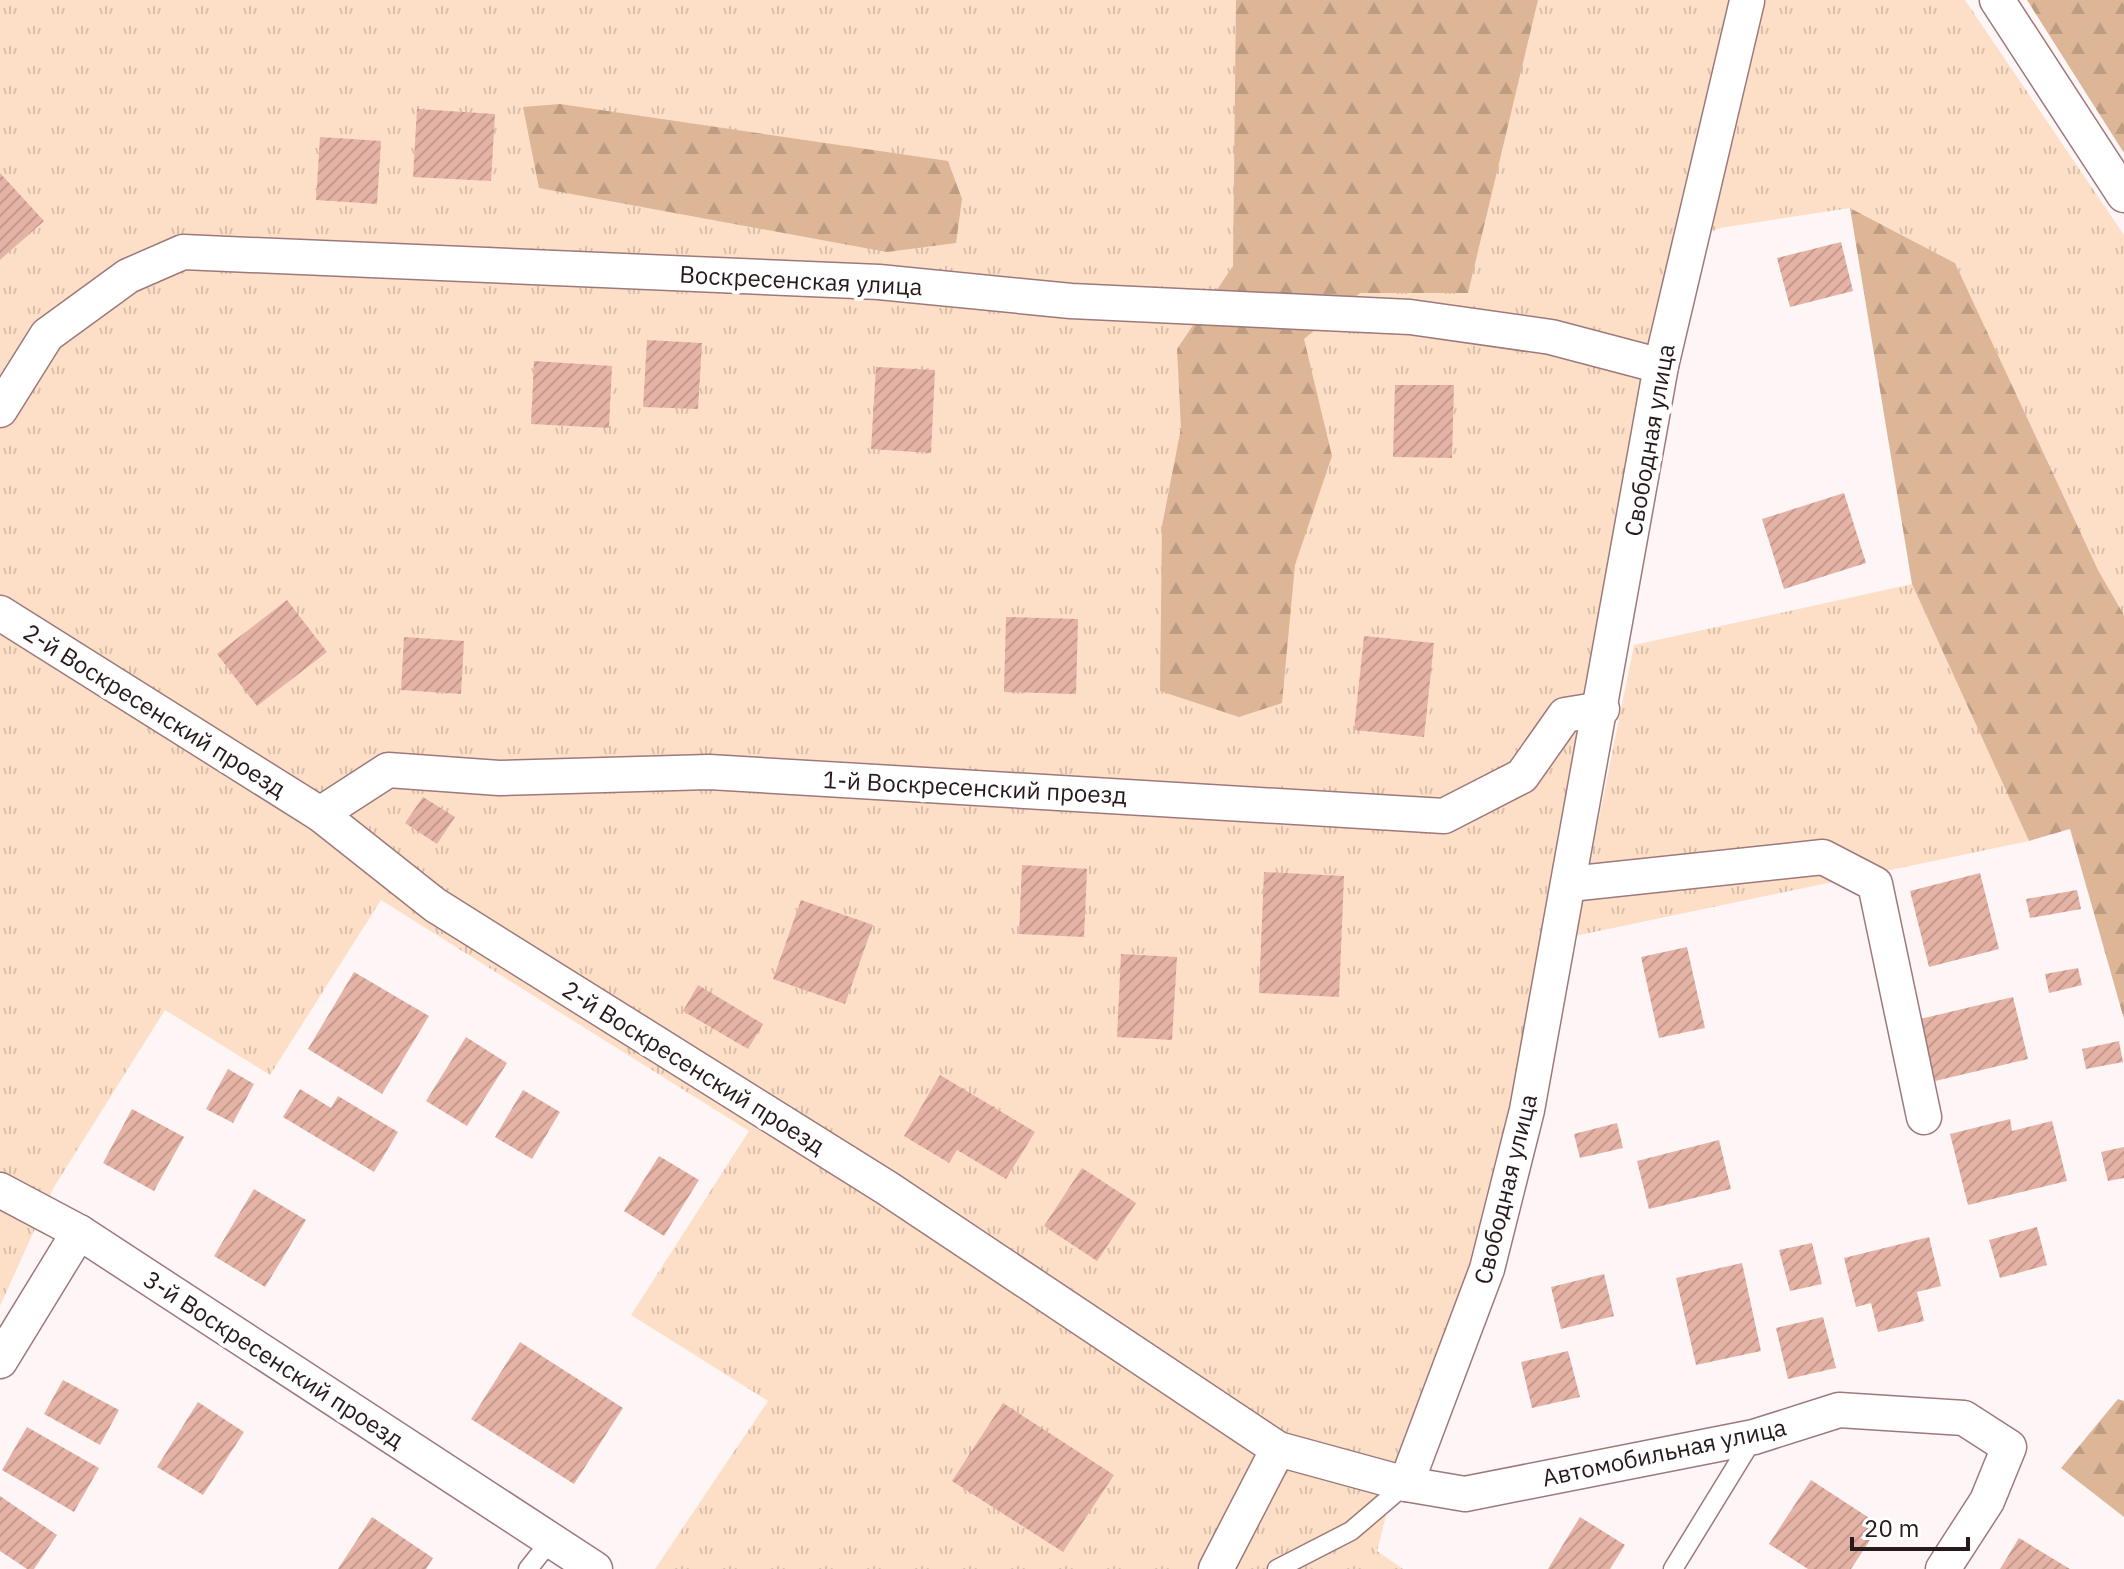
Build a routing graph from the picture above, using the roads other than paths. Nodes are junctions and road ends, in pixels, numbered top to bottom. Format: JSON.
{"nodes":[{"id":1,"x":1997,"y":0,"type":"edge"},
{"id":2,"x":1747,"y":1,"type":"edge"},
{"id":3,"x":2124,"y":195,"type":"edge"},
{"id":4,"x":1661,"y":366,"type":"junction"},
{"id":5,"x":0,"y":410,"type":"edge"},
{"id":6,"x":0,"y":613,"type":"edge"},
{"id":7,"x":1602,"y":709,"type":"junction"},
{"id":8,"x":320,"y":814,"type":"junction"},
{"id":9,"x":1570,"y":884,"type":"junction"},
{"id":10,"x":1924,"y":1117,"type":"dead end"},
{"id":11,"x":0,"y":1190,"type":"edge"},
{"id":12,"x":79,"y":1232,"type":"junction"},
{"id":13,"x":0,"y":1361,"type":"edge"},
{"id":14,"x":1754,"y":1437,"type":"junction"},
{"id":15,"x":1278,"y":1449,"type":"junction"},
{"id":16,"x":1406,"y":1484,"type":"junction"},
{"id":17,"x":551,"y":1540,"type":"junction"},
{"id":18,"x":528,"y":1569,"type":"edge"},
{"id":19,"x":595,"y":1569,"type":"edge"},
{"id":20,"x":1216,"y":1569,"type":"edge"},
{"id":21,"x":1277,"y":1569,"type":"edge"},
{"id":22,"x":1673,"y":1569,"type":"edge"},
{"id":23,"x":1943,"y":1569,"type":"edge"}],
"edges":[{"from":1,"to":3,"type":"street"},
{"from":2,"to":4,"type":"street","name":"Свободная улица"},
{"from":4,"to":5,"type":"street","name":"Воскресенская улица"},
{"from":4,"to":7,"type":"street","name":"Свободная улица"},
{"from":6,"to":8,"type":"street","name":"2-й Воскресенский проезд"},
{"from":7,"to":8,"type":"street","name":"1-й Воскресенский проезд"},
{"from":7,"to":9,"type":"street","name":"Свободная улица"},
{"from":8,"to":15,"type":"street","name":"2-й Воскресенский проезд"},
{"from":9,"to":10,"type":"street"},
{"from":9,"to":16,"type":"street","name":"Свободная улица"},
{"from":11,"to":12,"type":"street","name":"3-й Воскресенский проезд"},
{"from":12,"to":13,"type":"street"},
{"from":12,"to":17,"type":"street","name":"3-й Воскресенский проезд"},
{"from":14,"to":16,"type":"street","name":"Автомобильная улица"},
{"from":14,"to":22,"type":"lane"},
{"from":14,"to":23,"type":"street","name":"Автомобильная улица"},
{"from":15,"to":16,"type":"street","name":"2-й Воскресенский проезд"},
{"from":15,"to":20,"type":"street"},
{"from":16,"to":21,"type":"lane"},
{"from":17,"to":18,"type":"lane"},
{"from":17,"to":19,"type":"street","name":"3-й Воскресенский проезд"}]}
